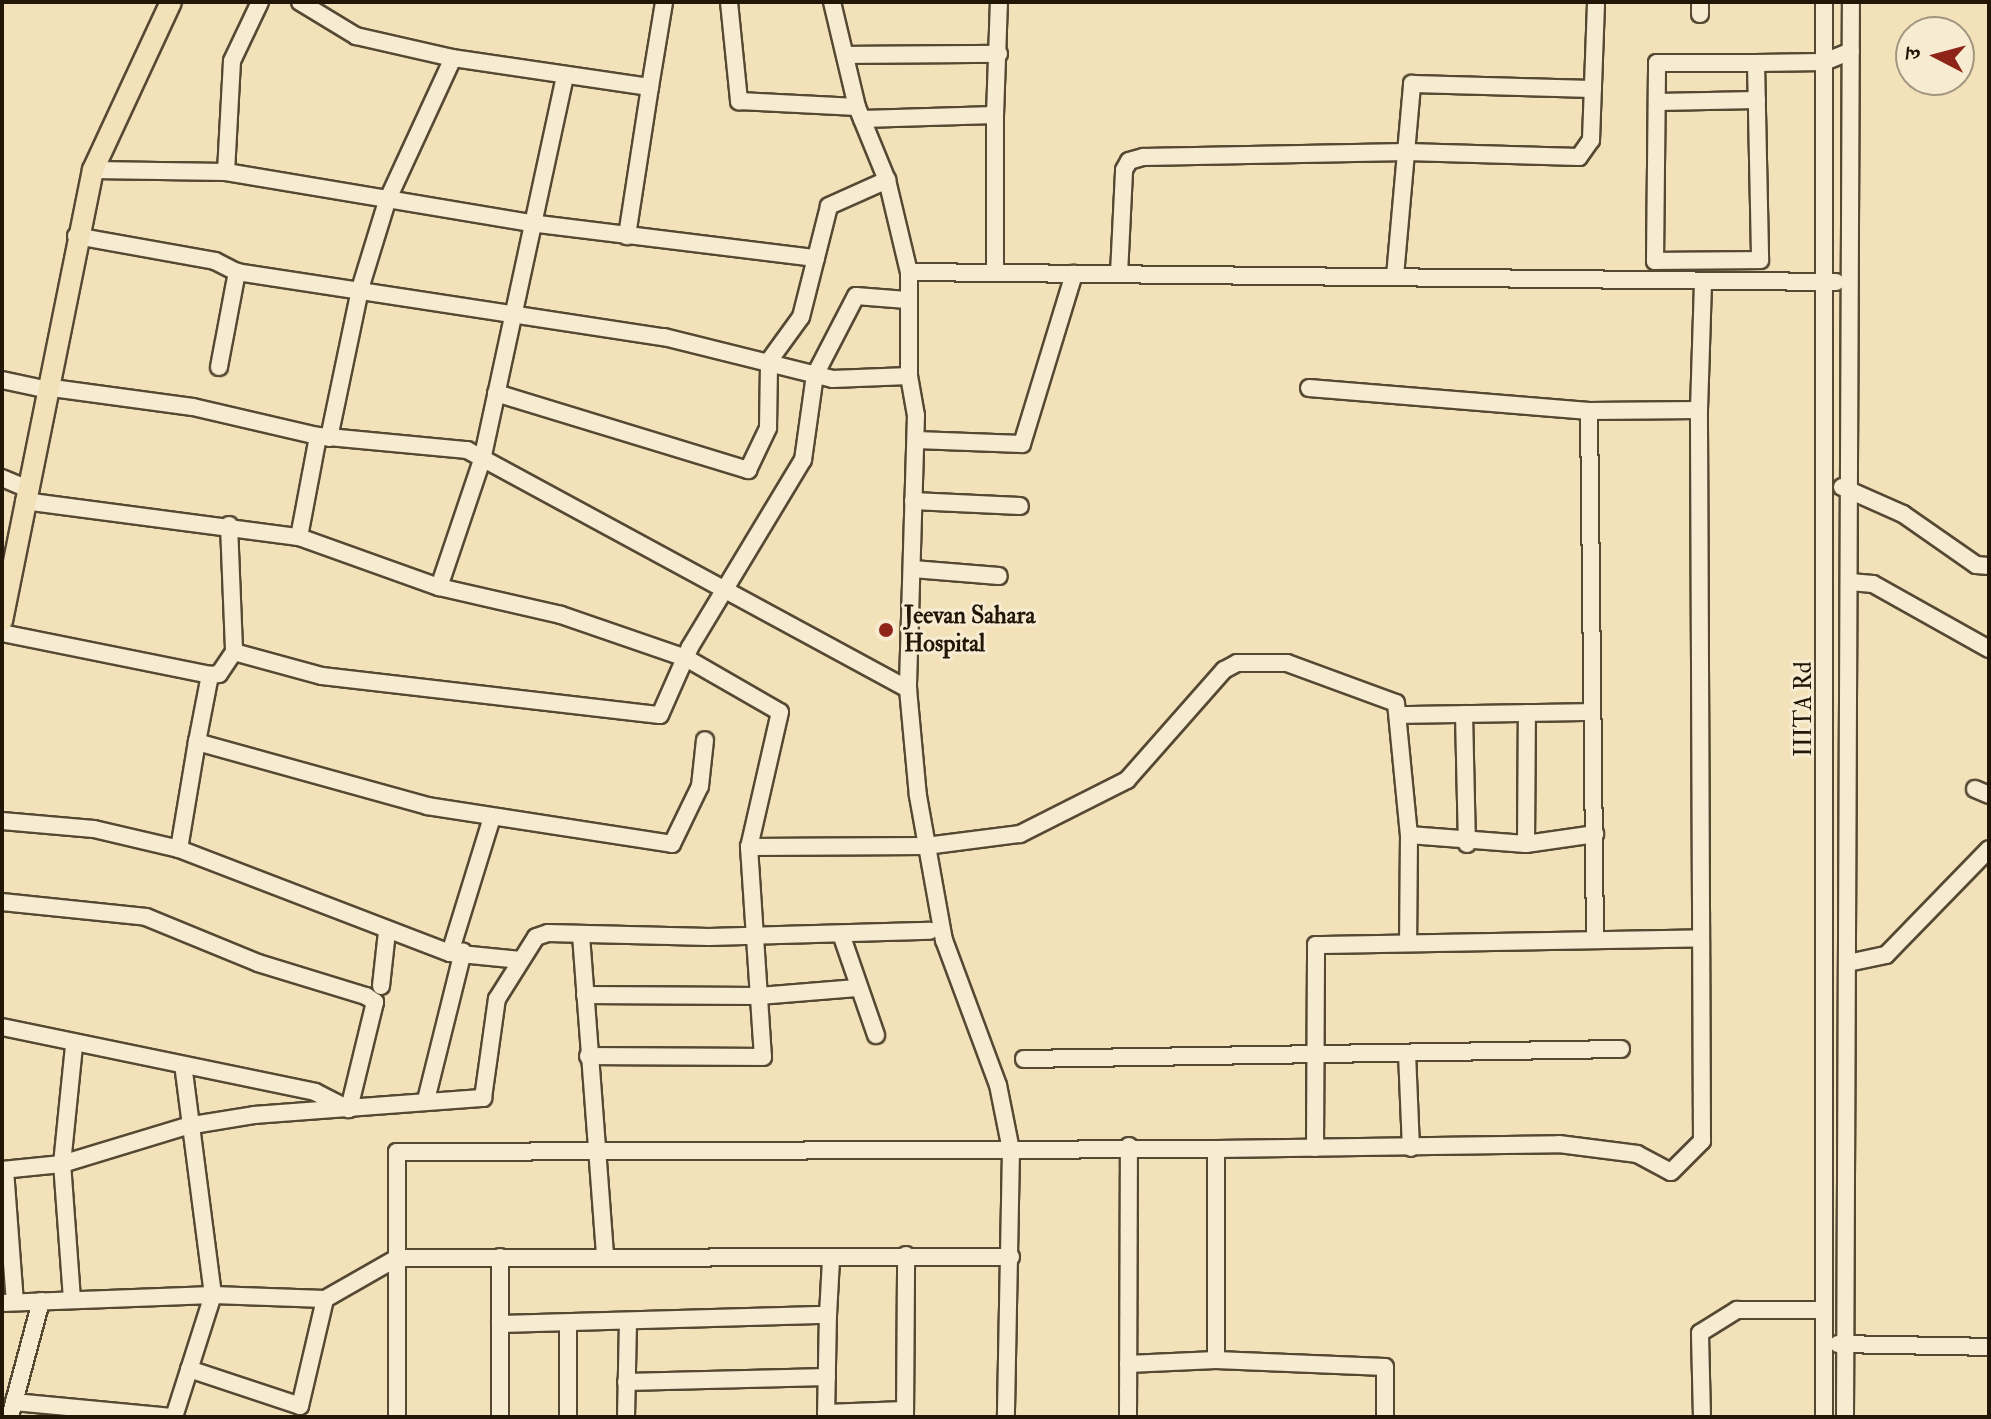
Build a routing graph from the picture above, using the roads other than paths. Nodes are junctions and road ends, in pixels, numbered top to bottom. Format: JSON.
{"nodes":[{"id":1,"x":171,"y":2,"type":"edge"},
{"id":2,"x":260,"y":2,"type":"edge"},
{"id":3,"x":300,"y":2,"type":"edge"},
{"id":4,"x":664,"y":2,"type":"edge"},
{"id":5,"x":729,"y":2,"type":"edge"},
{"id":6,"x":832,"y":2,"type":"edge"},
{"id":7,"x":999,"y":2,"type":"edge"},
{"id":8,"x":1596,"y":2,"type":"edge"},
{"id":9,"x":1824,"y":2,"type":"edge"},
{"id":10,"x":1851,"y":2,"type":"edge"},
{"id":11,"x":1851,"y":51,"type":"junction"},
{"id":12,"x":999,"y":54,"type":"junction"},
{"id":13,"x":845,"y":55,"type":"junction"},
{"id":14,"x":453,"y":58,"type":"junction"},
{"id":15,"x":1824,"y":62,"type":"junction"},
{"id":16,"x":1756,"y":63,"type":"junction"},
{"id":17,"x":565,"y":75,"type":"junction"},
{"id":18,"x":650,"y":87,"type":"junction"},
{"id":19,"x":1593,"y":89,"type":"junction"},
{"id":20,"x":1757,"y":100,"type":"junction"},
{"id":21,"x":1658,"y":102,"type":"junction"},
{"id":22,"x":859,"y":113,"type":"junction"},
{"id":23,"x":995,"y":115,"type":"junction"},
{"id":24,"x":1407,"y":152,"type":"junction"},
{"id":25,"x":93,"y":170,"type":"junction"},
{"id":26,"x":226,"y":172,"type":"junction"},
{"id":27,"x":887,"y":180,"type":"junction"},
{"id":28,"x":387,"y":201,"type":"junction"},
{"id":29,"x":530,"y":223,"type":"junction"},
{"id":30,"x":76,"y":236,"type":"junction"},
{"id":31,"x":627,"y":236,"type":"junction"},
{"id":32,"x":816,"y":258,"type":"junction"},
{"id":33,"x":237,"y":272,"type":"junction"},
{"id":34,"x":909,"y":272,"type":"junction"},
{"id":35,"x":995,"y":273,"type":"junction"},
{"id":36,"x":1074,"y":274,"type":"junction"},
{"id":37,"x":1119,"y":274,"type":"junction"},
{"id":38,"x":1395,"y":276,"type":"junction"},
{"id":39,"x":1828,"y":282,"type":"junction"},
{"id":40,"x":1851,"y":282,"type":"junction"},
{"id":41,"x":1703,"y":283,"type":"junction"},
{"id":42,"x":360,"y":289,"type":"junction"},
{"id":43,"x":907,"y":300,"type":"junction"},
{"id":44,"x":510,"y":312,"type":"junction"},
{"id":45,"x":769,"y":361,"type":"junction"},
{"id":46,"x":219,"y":367,"type":"dead end"},
{"id":47,"x":815,"y":375,"type":"junction"},
{"id":48,"x":909,"y":376,"type":"junction"},
{"id":49,"x":2,"y":380,"type":"edge"},
{"id":50,"x":45,"y":388,"type":"junction"},
{"id":51,"x":1309,"y":388,"type":"dead end"},
{"id":52,"x":496,"y":393,"type":"junction"},
{"id":53,"x":1699,"y":410,"type":"junction"},
{"id":54,"x":1589,"y":411,"type":"junction"},
{"id":55,"x":324,"y":437,"type":"junction"},
{"id":56,"x":916,"y":440,"type":"junction"},
{"id":57,"x":482,"y":460,"type":"junction"},
{"id":58,"x":2,"y":478,"type":"edge"},
{"id":59,"x":1828,"y":486,"type":"junction"},
{"id":60,"x":1850,"y":487,"type":"junction"},
{"id":61,"x":26,"y":495,"type":"junction"},
{"id":62,"x":913,"y":501,"type":"junction"},
{"id":63,"x":1020,"y":506,"type":"dead end"},
{"id":64,"x":229,"y":525,"type":"junction"},
{"id":65,"x":299,"y":537,"type":"junction"},
{"id":66,"x":1989,"y":566,"type":"edge"},
{"id":67,"x":913,"y":569,"type":"junction"},
{"id":68,"x":999,"y":576,"type":"dead end"},
{"id":69,"x":1850,"y":582,"type":"junction"},
{"id":70,"x":439,"y":587,"type":"junction"},
{"id":71,"x":724,"y":588,"type":"junction"},
{"id":72,"x":4,"y":610,"type":"edge"},
{"id":73,"x":2,"y":633,"type":"edge"},
{"id":74,"x":1989,"y":649,"type":"edge"},
{"id":75,"x":234,"y":652,"type":"junction"},
{"id":76,"x":1828,"y":653,"type":"junction"},
{"id":77,"x":1850,"y":653,"type":"junction"},
{"id":78,"x":686,"y":658,"type":"junction"},
{"id":79,"x":210,"y":675,"type":"junction"},
{"id":80,"x":908,"y":689,"type":"junction"},
{"id":81,"x":1592,"y":712,"type":"junction"},
{"id":82,"x":1527,"y":713,"type":"junction"},
{"id":83,"x":1464,"y":714,"type":"junction"},
{"id":84,"x":1401,"y":715,"type":"junction"},
{"id":85,"x":705,"y":740,"type":"dead end"},
{"id":86,"x":197,"y":742,"type":"junction"},
{"id":87,"x":492,"y":817,"type":"junction"},
{"id":88,"x":2,"y":821,"type":"edge"},
{"id":89,"x":1595,"y":834,"type":"junction"},
{"id":90,"x":1409,"y":835,"type":"junction"},
{"id":91,"x":1467,"y":844,"type":"junction"},
{"id":92,"x":1526,"y":844,"type":"junction"},
{"id":93,"x":926,"y":846,"type":"junction"},
{"id":94,"x":749,"y":847,"type":"junction"},
{"id":95,"x":179,"y":849,"type":"junction"},
{"id":96,"x":1989,"y":849,"type":"edge"},
{"id":97,"x":2,"y":902,"type":"edge"},
{"id":98,"x":930,"y":931,"type":"dead end"},
{"id":99,"x":387,"y":932,"type":"junction"},
{"id":100,"x":841,"y":934,"type":"junction"},
{"id":101,"x":581,"y":935,"type":"junction"},
{"id":102,"x":755,"y":936,"type":"junction"},
{"id":103,"x":1699,"y":938,"type":"junction"},
{"id":104,"x":1595,"y":939,"type":"junction"},
{"id":105,"x":1408,"y":941,"type":"junction"},
{"id":106,"x":456,"y":952,"type":"junction"},
{"id":107,"x":521,"y":960,"type":"junction"},
{"id":108,"x":1848,"y":963,"type":"junction"},
{"id":109,"x":381,"y":986,"type":"dead end"},
{"id":110,"x":857,"y":988,"type":"junction"},
{"id":111,"x":585,"y":995,"type":"junction"},
{"id":112,"x":759,"y":996,"type":"junction"},
{"id":113,"x":2,"y":1027,"type":"edge"},
{"id":114,"x":876,"y":1035,"type":"dead end"},
{"id":115,"x":74,"y":1045,"type":"junction"},
{"id":116,"x":1621,"y":1049,"type":"dead end"},
{"id":117,"x":1407,"y":1053,"type":"junction"},
{"id":118,"x":1314,"y":1054,"type":"junction"},
{"id":119,"x":588,"y":1056,"type":"junction"},
{"id":120,"x":1024,"y":1059,"type":"dead end"},
{"id":121,"x":183,"y":1065,"type":"junction"},
{"id":122,"x":426,"y":1100,"type":"junction"},
{"id":123,"x":349,"y":1109,"type":"junction"},
{"id":124,"x":187,"y":1126,"type":"junction"},
{"id":125,"x":1129,"y":1146,"type":"junction"},
{"id":126,"x":1315,"y":1148,"type":"junction"},
{"id":127,"x":1411,"y":1148,"type":"junction"},
{"id":128,"x":1216,"y":1149,"type":"junction"},
{"id":129,"x":1011,"y":1150,"type":"junction"},
{"id":130,"x":594,"y":1152,"type":"junction"},
{"id":131,"x":62,"y":1164,"type":"junction"},
{"id":132,"x":4,"y":1170,"type":"edge"},
{"id":133,"x":8,"y":1248,"type":"edge"},
{"id":134,"x":906,"y":1255,"type":"junction"},
{"id":135,"x":500,"y":1257,"type":"junction"},
{"id":136,"x":605,"y":1257,"type":"junction"},
{"id":137,"x":1011,"y":1257,"type":"junction"},
{"id":138,"x":397,"y":1258,"type":"junction"},
{"id":139,"x":831,"y":1259,"type":"junction"},
{"id":140,"x":213,"y":1295,"type":"junction"},
{"id":141,"x":72,"y":1299,"type":"junction"},
{"id":142,"x":325,"y":1299,"type":"junction"},
{"id":143,"x":41,"y":1301,"type":"junction"},
{"id":144,"x":9,"y":1302,"type":"edge"},
{"id":145,"x":1824,"y":1310,"type":"junction"},
{"id":146,"x":828,"y":1315,"type":"junction"},
{"id":147,"x":568,"y":1323,"type":"junction"},
{"id":148,"x":628,"y":1323,"type":"junction"},
{"id":149,"x":500,"y":1324,"type":"junction"},
{"id":150,"x":1824,"y":1344,"type":"junction"},
{"id":151,"x":1846,"y":1344,"type":"junction"},
{"id":152,"x":1989,"y":1347,"type":"edge"},
{"id":153,"x":1216,"y":1360,"type":"junction"},
{"id":154,"x":1128,"y":1364,"type":"junction"},
{"id":155,"x":189,"y":1369,"type":"junction"},
{"id":156,"x":827,"y":1377,"type":"junction"},
{"id":157,"x":626,"y":1382,"type":"junction"},
{"id":158,"x":12,"y":1410,"type":"edge"},
{"id":159,"x":905,"y":1413,"type":"edge"},
{"id":160,"x":826,"y":1415,"type":"edge"},
{"id":161,"x":397,"y":1417,"type":"edge"},
{"id":162,"x":500,"y":1417,"type":"edge"},
{"id":163,"x":568,"y":1417,"type":"edge"},
{"id":164,"x":626,"y":1417,"type":"edge"},
{"id":165,"x":1006,"y":1417,"type":"edge"},
{"id":166,"x":1128,"y":1417,"type":"edge"},
{"id":167,"x":1385,"y":1417,"type":"edge"},
{"id":168,"x":1702,"y":1417,"type":"edge"},
{"id":169,"x":1824,"y":1417,"type":"edge"},
{"id":170,"x":1845,"y":1417,"type":"edge"}],
"edges":[{"from":1,"to":25,"type":"main road"},
{"from":2,"to":26,"type":"street"},
{"from":3,"to":14,"type":"street"},
{"from":4,"to":18,"type":"street"},
{"from":5,"to":22,"type":"street"},
{"from":6,"to":13,"type":"street"},
{"from":7,"to":12,"type":"street"},
{"from":8,"to":19,"type":"street"},
{"from":9,"to":15,"type":"street","name":"IIITA Rd"},
{"from":10,"to":11,"type":"street","name":"IIITA Rd"},
{"from":11,"to":15,"type":"street"},
{"from":11,"to":40,"type":"street","name":"IIITA Rd"},
{"from":12,"to":13,"type":"street"},
{"from":12,"to":23,"type":"street"},
{"from":13,"to":22,"type":"street"},
{"from":14,"to":17,"type":"street"},
{"from":14,"to":28,"type":"street"},
{"from":15,"to":16,"type":"street"},
{"from":15,"to":39,"type":"street","name":"IIITA Rd"},
{"from":16,"to":20,"type":"street"},
{"from":16,"to":21,"type":"street"},
{"from":17,"to":18,"type":"street"},
{"from":17,"to":29,"type":"street"},
{"from":18,"to":31,"type":"street"},
{"from":19,"to":24,"type":"street"},
{"from":19,"to":24,"type":"street"},
{"from":20,"to":21,"type":"street"},
{"from":20,"to":21,"type":"street"},
{"from":22,"to":23,"type":"street"},
{"from":22,"to":27,"type":"street"},
{"from":23,"to":35,"type":"street"},
{"from":24,"to":37,"type":"street"},
{"from":24,"to":38,"type":"street"},
{"from":25,"to":26,"type":"street"},
{"from":25,"to":30,"type":"main road"},
{"from":26,"to":28,"type":"street"},
{"from":27,"to":32,"type":"street"},
{"from":27,"to":34,"type":"street"},
{"from":28,"to":29,"type":"street"},
{"from":28,"to":42,"type":"street"},
{"from":29,"to":31,"type":"street"},
{"from":29,"to":44,"type":"street"},
{"from":30,"to":33,"type":"street"},
{"from":30,"to":50,"type":"main road"},
{"from":31,"to":32,"type":"street"},
{"from":32,"to":45,"type":"street"},
{"from":33,"to":42,"type":"street"},
{"from":33,"to":46,"type":"street"},
{"from":34,"to":35,"type":"street"},
{"from":34,"to":43,"type":"street"},
{"from":35,"to":36,"type":"street"},
{"from":36,"to":37,"type":"street"},
{"from":36,"to":56,"type":"street"},
{"from":37,"to":38,"type":"street"},
{"from":38,"to":41,"type":"street"},
{"from":39,"to":40,"type":"street"},
{"from":39,"to":41,"type":"street"},
{"from":39,"to":59,"type":"street","name":"IIITA Rd"},
{"from":40,"to":60,"type":"street","name":"IIITA Rd"},
{"from":41,"to":53,"type":"street"},
{"from":42,"to":44,"type":"street"},
{"from":42,"to":55,"type":"street"},
{"from":43,"to":47,"type":"street"},
{"from":43,"to":48,"type":"street"},
{"from":44,"to":45,"type":"street"},
{"from":44,"to":52,"type":"street"},
{"from":45,"to":47,"type":"street"},
{"from":45,"to":52,"type":"street"},
{"from":47,"to":48,"type":"street"},
{"from":47,"to":71,"type":"street"},
{"from":48,"to":56,"type":"street"},
{"from":49,"to":50,"type":"street"},
{"from":50,"to":55,"type":"street"},
{"from":50,"to":61,"type":"main road"},
{"from":51,"to":54,"type":"street"},
{"from":52,"to":57,"type":"street"},
{"from":53,"to":54,"type":"street"},
{"from":53,"to":103,"type":"street"},
{"from":54,"to":81,"type":"street"},
{"from":55,"to":57,"type":"street"},
{"from":55,"to":65,"type":"street"},
{"from":56,"to":62,"type":"street"},
{"from":57,"to":70,"type":"street"},
{"from":57,"to":71,"type":"street"},
{"from":58,"to":61,"type":"street"},
{"from":59,"to":60,"type":"street"},
{"from":59,"to":76,"type":"street","name":"IIITA Rd"},
{"from":60,"to":66,"type":"street"},
{"from":60,"to":69,"type":"street","name":"IIITA Rd"},
{"from":61,"to":64,"type":"street"},
{"from":61,"to":72,"type":"main road"},
{"from":62,"to":63,"type":"street"},
{"from":62,"to":67,"type":"street"},
{"from":64,"to":65,"type":"street"},
{"from":64,"to":75,"type":"street"},
{"from":65,"to":70,"type":"street"},
{"from":67,"to":68,"type":"street"},
{"from":67,"to":80,"type":"street"},
{"from":69,"to":74,"type":"street"},
{"from":69,"to":77,"type":"street","name":"IIITA Rd"},
{"from":70,"to":78,"type":"street"},
{"from":71,"to":78,"type":"street"},
{"from":71,"to":80,"type":"street"},
{"from":73,"to":79,"type":"street"},
{"from":75,"to":78,"type":"street"},
{"from":75,"to":79,"type":"street"},
{"from":76,"to":77,"type":"street"},
{"from":76,"to":145,"type":"street","name":"IIITA Rd"},
{"from":77,"to":108,"type":"street","name":"IIITA Rd"},
{"from":78,"to":94,"type":"street"},
{"from":79,"to":86,"type":"street"},
{"from":80,"to":93,"type":"street"},
{"from":81,"to":82,"type":"street"},
{"from":81,"to":89,"type":"street"},
{"from":82,"to":83,"type":"street"},
{"from":82,"to":92,"type":"street"},
{"from":83,"to":84,"type":"street"},
{"from":83,"to":91,"type":"street"},
{"from":84,"to":90,"type":"street"},
{"from":84,"to":93,"type":"street"},
{"from":85,"to":87,"type":"street"},
{"from":86,"to":87,"type":"street"},
{"from":86,"to":95,"type":"street"},
{"from":87,"to":106,"type":"street"},
{"from":88,"to":95,"type":"street"},
{"from":89,"to":92,"type":"street"},
{"from":89,"to":104,"type":"street"},
{"from":90,"to":91,"type":"street"},
{"from":90,"to":105,"type":"street"},
{"from":91,"to":92,"type":"street"},
{"from":93,"to":94,"type":"street"},
{"from":93,"to":129,"type":"street"},
{"from":94,"to":102,"type":"street"},
{"from":95,"to":99,"type":"street"},
{"from":96,"to":108,"type":"street"},
{"from":97,"to":123,"type":"street"},
{"from":98,"to":100,"type":"street"},
{"from":99,"to":106,"type":"street"},
{"from":99,"to":109,"type":"street"},
{"from":100,"to":102,"type":"street"},
{"from":100,"to":110,"type":"street"},
{"from":101,"to":102,"type":"street"},
{"from":101,"to":107,"type":"street"},
{"from":101,"to":111,"type":"street"},
{"from":102,"to":112,"type":"street"},
{"from":103,"to":104,"type":"street"},
{"from":103,"to":127,"type":"street"},
{"from":104,"to":105,"type":"street"},
{"from":105,"to":118,"type":"street"},
{"from":106,"to":107,"type":"street"},
{"from":106,"to":122,"type":"street"},
{"from":107,"to":122,"type":"street"},
{"from":108,"to":151,"type":"street","name":"IIITA Rd"},
{"from":110,"to":112,"type":"street"},
{"from":110,"to":114,"type":"street"},
{"from":111,"to":112,"type":"street"},
{"from":111,"to":119,"type":"street"},
{"from":112,"to":119,"type":"street"},
{"from":113,"to":115,"type":"street"},
{"from":115,"to":121,"type":"street"},
{"from":115,"to":131,"type":"street"},
{"from":116,"to":117,"type":"street"},
{"from":117,"to":118,"type":"street"},
{"from":117,"to":127,"type":"street"},
{"from":118,"to":120,"type":"street"},
{"from":118,"to":126,"type":"street"},
{"from":119,"to":130,"type":"street"},
{"from":121,"to":123,"type":"street"},
{"from":121,"to":124,"type":"street"},
{"from":122,"to":123,"type":"street"},
{"from":123,"to":124,"type":"street"},
{"from":124,"to":131,"type":"street"},
{"from":124,"to":140,"type":"street"},
{"from":125,"to":128,"type":"street"},
{"from":125,"to":129,"type":"street"},
{"from":125,"to":154,"type":"street"},
{"from":126,"to":127,"type":"street"},
{"from":126,"to":128,"type":"street"},
{"from":128,"to":153,"type":"street"},
{"from":129,"to":130,"type":"street"},
{"from":129,"to":137,"type":"street"},
{"from":130,"to":136,"type":"street"},
{"from":130,"to":138,"type":"street"},
{"from":131,"to":132,"type":"street"},
{"from":131,"to":141,"type":"street"},
{"from":132,"to":133,"type":"street"},
{"from":133,"to":144,"type":"street"},
{"from":134,"to":137,"type":"street"},
{"from":134,"to":139,"type":"street"},
{"from":134,"to":159,"type":"street"},
{"from":135,"to":136,"type":"street"},
{"from":135,"to":138,"type":"street"},
{"from":135,"to":149,"type":"street"},
{"from":136,"to":139,"type":"street"},
{"from":137,"to":165,"type":"street"},
{"from":138,"to":142,"type":"street"},
{"from":138,"to":161,"type":"street"},
{"from":139,"to":146,"type":"street"},
{"from":140,"to":141,"type":"street"},
{"from":140,"to":142,"type":"street"},
{"from":140,"to":155,"type":"street"},
{"from":141,"to":143,"type":"street"},
{"from":142,"to":155,"type":"street"},
{"from":143,"to":144,"type":"street"},
{"from":143,"to":158,"type":"street"},
{"from":145,"to":150,"type":"street","name":"IIITA Rd"},
{"from":145,"to":168,"type":"street"},
{"from":146,"to":148,"type":"street"},
{"from":146,"to":156,"type":"street"},
{"from":147,"to":148,"type":"street"},
{"from":147,"to":149,"type":"street"},
{"from":147,"to":163,"type":"street"},
{"from":148,"to":157,"type":"street"},
{"from":149,"to":162,"type":"street"},
{"from":150,"to":151,"type":"street"},
{"from":150,"to":169,"type":"street","name":"IIITA Rd"},
{"from":151,"to":152,"type":"street"},
{"from":151,"to":170,"type":"street","name":"IIITA Rd"},
{"from":153,"to":154,"type":"street"},
{"from":153,"to":167,"type":"street"},
{"from":154,"to":166,"type":"street"},
{"from":155,"to":158,"type":"street"},
{"from":156,"to":157,"type":"street"},
{"from":156,"to":160,"type":"street"},
{"from":157,"to":164,"type":"street"},
{"from":159,"to":160,"type":"street"}]}
